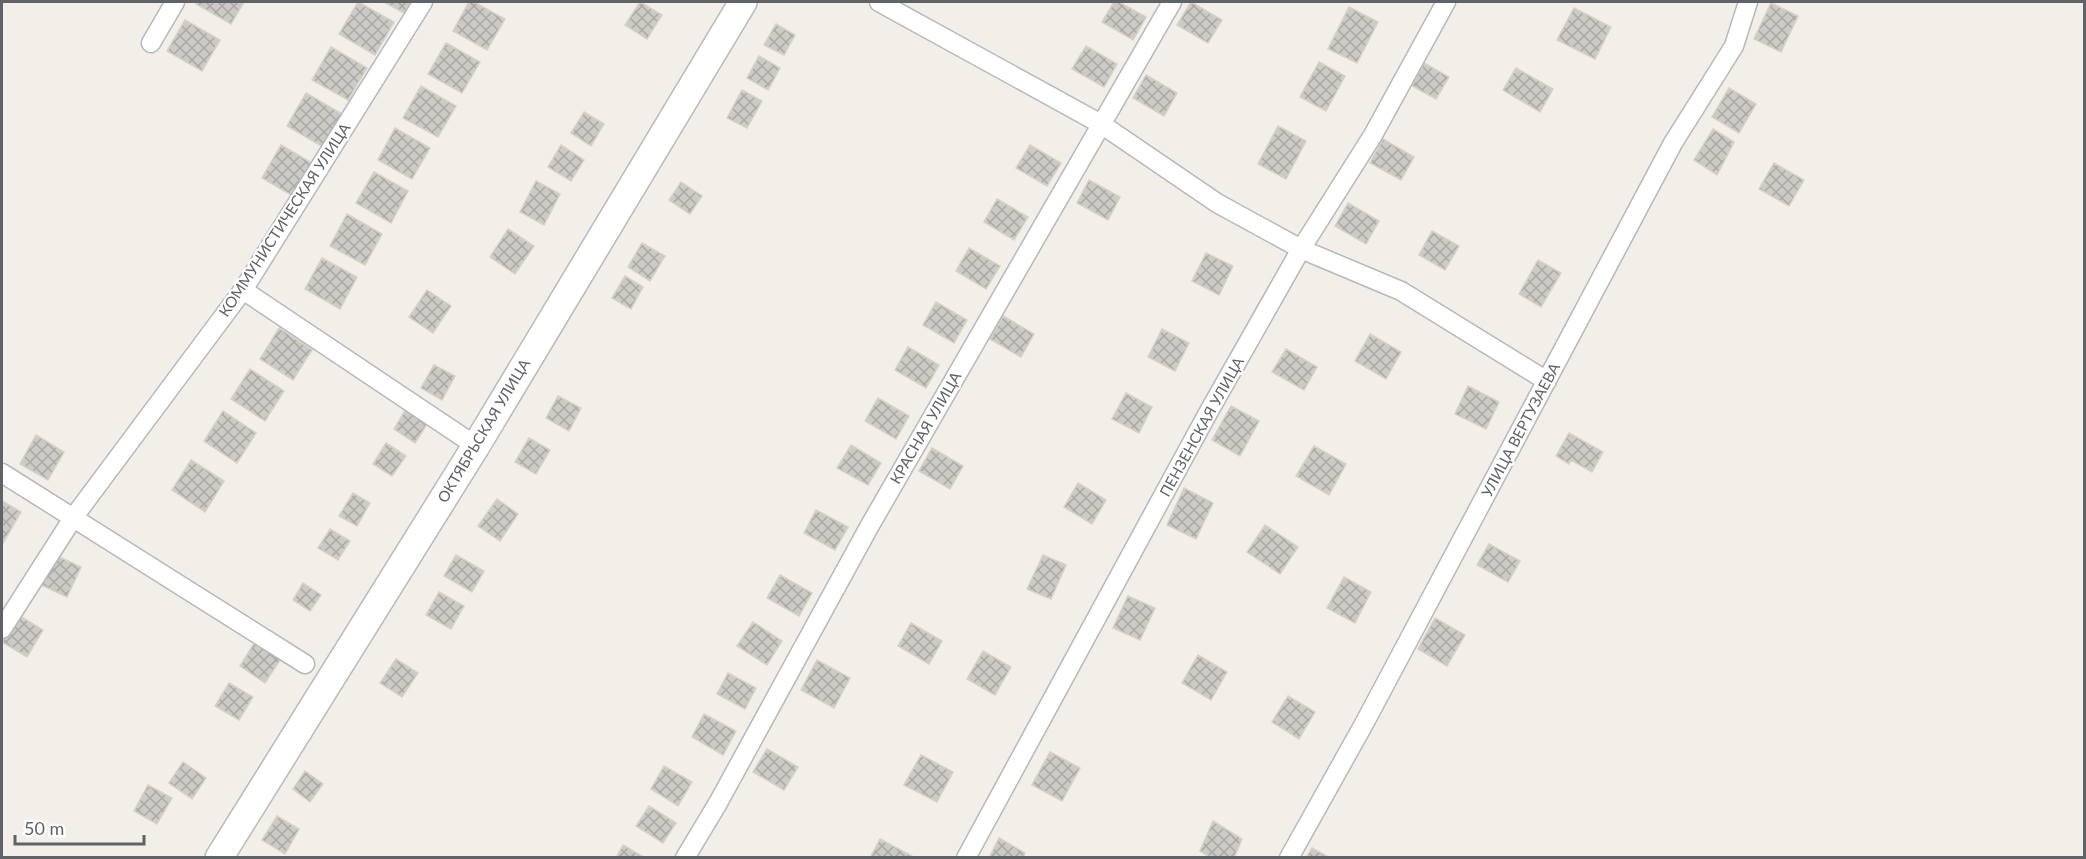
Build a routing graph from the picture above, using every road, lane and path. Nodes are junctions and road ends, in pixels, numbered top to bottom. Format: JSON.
{"nodes":[{"id":1,"x":176,"y":2,"type":"edge"},
{"id":2,"x":423,"y":2,"type":"edge"},
{"id":3,"x":742,"y":2,"type":"edge"},
{"id":4,"x":879,"y":2,"type":"edge"},
{"id":5,"x":1172,"y":2,"type":"edge"},
{"id":6,"x":1446,"y":2,"type":"edge"},
{"id":7,"x":1748,"y":2,"type":"edge"},
{"id":8,"x":151,"y":43,"type":"dead end"},
{"id":9,"x":1101,"y":124,"type":"junction"},
{"id":10,"x":1301,"y":249,"type":"junction"},
{"id":11,"x":243,"y":290,"type":"junction"},
{"id":12,"x":1547,"y":381,"type":"junction"},
{"id":13,"x":476,"y":446,"type":"junction"},
{"id":14,"x":2,"y":472,"type":"edge"},
{"id":15,"x":73,"y":518,"type":"junction"},
{"id":16,"x":2,"y":629,"type":"edge"},
{"id":17,"x":304,"y":664,"type":"dead end"},
{"id":18,"x":219,"y":858,"type":"edge"},
{"id":19,"x":685,"y":858,"type":"edge"},
{"id":20,"x":966,"y":858,"type":"edge"},
{"id":21,"x":1289,"y":858,"type":"edge"}],
"edges":[{"from":1,"to":8,"type":"street"},
{"from":2,"to":11,"type":"street","name":"КОММУНИСТИЧЕСКАЯ УЛИЦА"},
{"from":3,"to":13,"type":"main road","name":"ОКТЯБРЬСКАЯ УЛИЦА"},
{"from":4,"to":9,"type":"street"},
{"from":5,"to":9,"type":"street","name":"КРАСНАЯ УЛИЦА"},
{"from":6,"to":10,"type":"street","name":"ПЕНЗЕНСКАЯ УЛИЦА"},
{"from":7,"to":12,"type":"street","name":"УЛИЦА ВЕРТУЗАЕВА"},
{"from":9,"to":10,"type":"street"},
{"from":9,"to":19,"type":"street","name":"КРАСНАЯ УЛИЦА"},
{"from":10,"to":12,"type":"street"},
{"from":10,"to":20,"type":"street","name":"ПЕНЗЕНСКАЯ УЛИЦА"},
{"from":11,"to":13,"type":"street"},
{"from":11,"to":15,"type":"street","name":"КОММУНИСТИЧЕСКАЯ УЛИЦА"},
{"from":12,"to":21,"type":"street","name":"УЛИЦА ВЕРТУЗАЕВА"},
{"from":13,"to":18,"type":"main road","name":"ОКТЯБРЬСКАЯ УЛИЦА"},
{"from":14,"to":15,"type":"street"},
{"from":15,"to":16,"type":"street","name":"КОММУНИСТИЧЕСКАЯ УЛИЦА"},
{"from":15,"to":17,"type":"street"}]}
